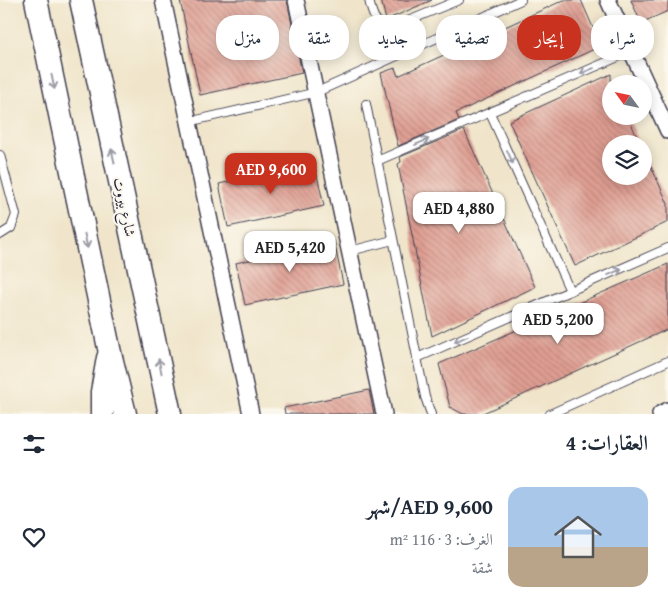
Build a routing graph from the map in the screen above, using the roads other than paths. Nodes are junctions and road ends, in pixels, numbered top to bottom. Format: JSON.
{"nodes":[{"id":1,"x":36,"y":0,"type":"edge"},
{"id":2,"x":81,"y":0,"type":"edge"},
{"id":3,"x":163,"y":0,"type":"edge"},
{"id":4,"x":296,"y":0,"type":"edge"},
{"id":5,"x":370,"y":0,"type":"edge"},
{"id":6,"x":459,"y":0,"type":"edge"},
{"id":7,"x":521,"y":0,"type":"edge"},
{"id":8,"x":608,"y":0,"type":"edge"},
{"id":9,"x":615,"y":15,"type":"edge"},
{"id":10,"x":611,"y":60,"type":"edge"},
{"id":11,"x":636,"y":60,"type":"edge"},
{"id":12,"x":317,"y":92,"type":"junction"},
{"id":13,"x":366,"y":104,"type":"dead end"},
{"id":14,"x":490,"y":113,"type":"junction"},
{"id":15,"x":188,"y":122,"type":"junction"},
{"id":16,"x":667,"y":126,"type":"edge"},
{"id":17,"x":0,"y":154,"type":"edge"},
{"id":18,"x":377,"y":161,"type":"junction"},
{"id":19,"x":0,"y":235,"type":"edge"},
{"id":20,"x":393,"y":240,"type":"junction"},
{"id":21,"x":668,"y":248,"type":"edge"},
{"id":22,"x":350,"y":251,"type":"junction"},
{"id":23,"x":570,"y":291,"type":"junction"},
{"id":24,"x":110,"y":353,"type":"junction"},
{"id":25,"x":417,"y":358,"type":"junction"},
{"id":26,"x":668,"y":361,"type":"edge"},
{"id":27,"x":668,"y":410,"type":"edge"},
{"id":28,"x":102,"y":414,"type":"edge"},
{"id":29,"x":125,"y":414,"type":"edge"},
{"id":30,"x":170,"y":414,"type":"edge"},
{"id":31,"x":251,"y":414,"type":"edge"},
{"id":32,"x":384,"y":414,"type":"edge"},
{"id":33,"x":431,"y":414,"type":"edge"},
{"id":34,"x":550,"y":414,"type":"edge"},
{"id":35,"x":660,"y":414,"type":"edge"}],
"edges":[{"from":1,"to":24,"type":"main road","one_way":true},
{"from":30,"to":2,"type":"main road","name":"شارع بيروت","one_way":true},
{"from":3,"to":15,"type":"street"},
{"from":4,"to":12,"type":"street"},
{"from":5,"to":6,"type":"lane"},
{"from":7,"to":12,"type":"lane"},
{"from":8,"to":9,"type":"street"},
{"from":10,"to":14,"type":"lane","one_way":true},
{"from":11,"to":16,"type":"street"},
{"from":12,"to":15,"type":"lane"},
{"from":12,"to":22,"type":"street"},
{"from":13,"to":18,"type":"lane"},
{"from":18,"to":14,"type":"lane","one_way":true},
{"from":14,"to":23,"type":"lane","one_way":true},
{"from":15,"to":31,"type":"street"},
{"from":17,"to":19,"type":"lane"},
{"from":18,"to":20,"type":"lane"},
{"from":20,"to":22,"type":"lane"},
{"from":20,"to":25,"type":"lane"},
{"from":23,"to":21,"type":"lane","one_way":true},
{"from":22,"to":32,"type":"street"},
{"from":23,"to":25,"type":"lane","one_way":true},
{"from":24,"to":28,"type":"main road"},
{"from":24,"to":29,"type":"main road"},
{"from":25,"to":33,"type":"lane"},
{"from":26,"to":34,"type":"lane"},
{"from":27,"to":35,"type":"street"}]}
